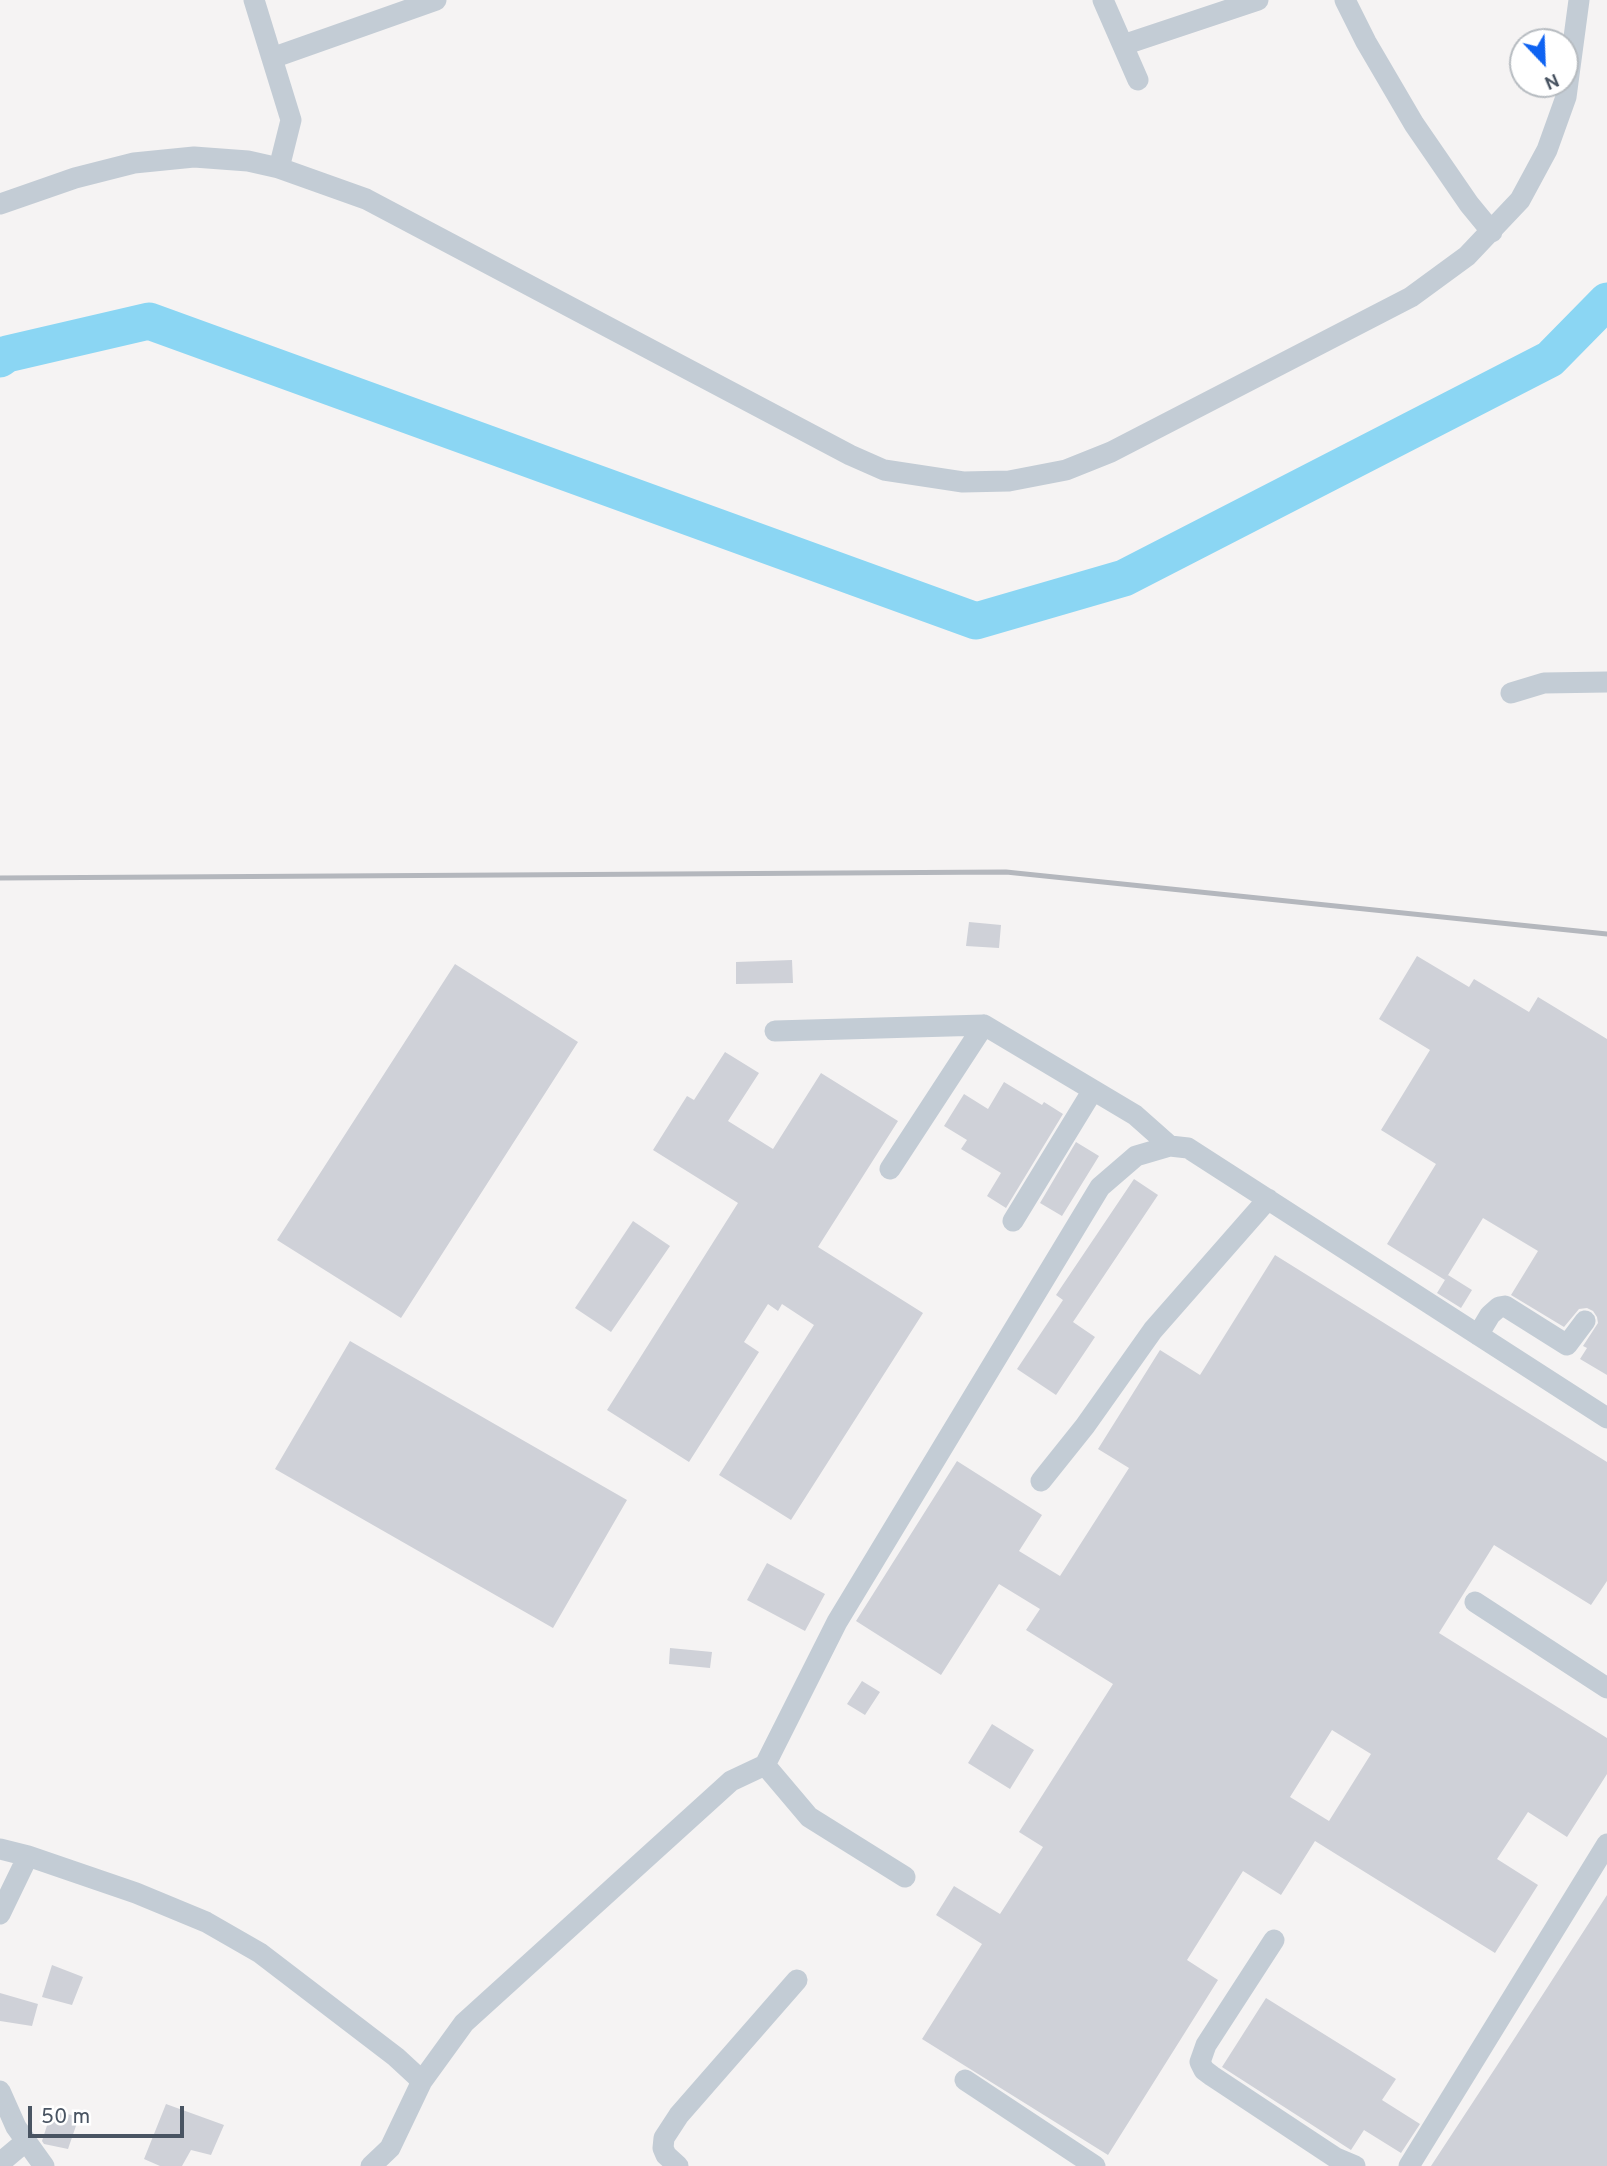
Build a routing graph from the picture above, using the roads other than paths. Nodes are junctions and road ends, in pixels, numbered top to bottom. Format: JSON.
{"nodes":[{"id":1,"x":254,"y":0,"type":"edge"},
{"id":2,"x":436,"y":0,"type":"edge"},
{"id":3,"x":1103,"y":0,"type":"edge"},
{"id":4,"x":1258,"y":0,"type":"edge"},
{"id":5,"x":1345,"y":0,"type":"edge"},
{"id":6,"x":1579,"y":0,"type":"edge"},
{"id":7,"x":1123,"y":45,"type":"junction"},
{"id":8,"x":272,"y":58,"type":"junction"},
{"id":9,"x":1138,"y":79,"type":"dead end"},
{"id":10,"x":279,"y":167,"type":"junction"},
{"id":11,"x":0,"y":204,"type":"edge"},
{"id":12,"x":1492,"y":232,"type":"junction"},
{"id":13,"x":1607,"y":682,"type":"edge"},
{"id":14,"x":1511,"y":693,"type":"dead end"},
{"id":15,"x":985,"y":1025,"type":"junction"},
{"id":16,"x":775,"y":1031,"type":"dead end"},
{"id":17,"x":1093,"y":1090,"type":"junction"},
{"id":18,"x":1170,"y":1146,"type":"junction"},
{"id":19,"x":890,"y":1169,"type":"dead end"},
{"id":20,"x":1268,"y":1199,"type":"junction"},
{"id":21,"x":1013,"y":1222,"type":"dead end"},
{"id":22,"x":1585,"y":1321,"type":"dead end"},
{"id":23,"x":1478,"y":1335,"type":"junction"},
{"id":24,"x":1607,"y":1418,"type":"edge"},
{"id":25,"x":1041,"y":1481,"type":"dead end"},
{"id":26,"x":1475,"y":1602,"type":"dead end"},
{"id":27,"x":1607,"y":1688,"type":"edge"},
{"id":28,"x":765,"y":1765,"type":"junction"},
{"id":29,"x":1606,"y":1848,"type":"edge"},
{"id":30,"x":0,"y":1849,"type":"edge"},
{"id":31,"x":28,"y":1856,"type":"junction"},
{"id":32,"x":905,"y":1877,"type":"dead end"},
{"id":33,"x":0,"y":1914,"type":"edge"},
{"id":34,"x":1274,"y":1940,"type":"dead end"},
{"id":35,"x":797,"y":1980,"type":"dead end"},
{"id":36,"x":965,"y":2080,"type":"dead end"},
{"id":37,"x":422,"y":2081,"type":"junction"},
{"id":38,"x":0,"y":2091,"type":"edge"},
{"id":39,"x":26,"y":2142,"type":"junction"},
{"id":40,"x":0,"y":2163,"type":"edge"},
{"id":41,"x":44,"y":2166,"type":"edge"},
{"id":42,"x":371,"y":2166,"type":"edge"},
{"id":43,"x":678,"y":2166,"type":"edge"},
{"id":44,"x":1095,"y":2166,"type":"edge"},
{"id":45,"x":1355,"y":2166,"type":"edge"},
{"id":46,"x":1409,"y":2166,"type":"edge"}],
"edges":[{"from":1,"to":8,"type":"street"},
{"from":2,"to":8,"type":"street"},
{"from":3,"to":7,"type":"street"},
{"from":4,"to":7,"type":"street"},
{"from":5,"to":12,"type":"street"},
{"from":6,"to":12,"type":"street"},
{"from":7,"to":9,"type":"street"},
{"from":8,"to":10,"type":"street"},
{"from":10,"to":11,"type":"street"},
{"from":10,"to":12,"type":"street"},
{"from":13,"to":14,"type":"street"},
{"from":15,"to":16,"type":"street"},
{"from":15,"to":17,"type":"street"},
{"from":15,"to":19,"type":"street"},
{"from":17,"to":18,"type":"street"},
{"from":17,"to":21,"type":"street"},
{"from":18,"to":20,"type":"street"},
{"from":18,"to":28,"type":"street"},
{"from":20,"to":23,"type":"street"},
{"from":20,"to":25,"type":"street"},
{"from":22,"to":23,"type":"street"},
{"from":23,"to":24,"type":"street"},
{"from":26,"to":27,"type":"street"},
{"from":28,"to":32,"type":"street"},
{"from":28,"to":37,"type":"street"},
{"from":29,"to":46,"type":"street"},
{"from":30,"to":31,"type":"street"},
{"from":31,"to":33,"type":"street"},
{"from":31,"to":37,"type":"street"},
{"from":34,"to":45,"type":"street"},
{"from":35,"to":43,"type":"street"},
{"from":36,"to":44,"type":"street"},
{"from":37,"to":42,"type":"street"},
{"from":38,"to":39,"type":"street"},
{"from":39,"to":40,"type":"street"},
{"from":39,"to":41,"type":"street"}]}
